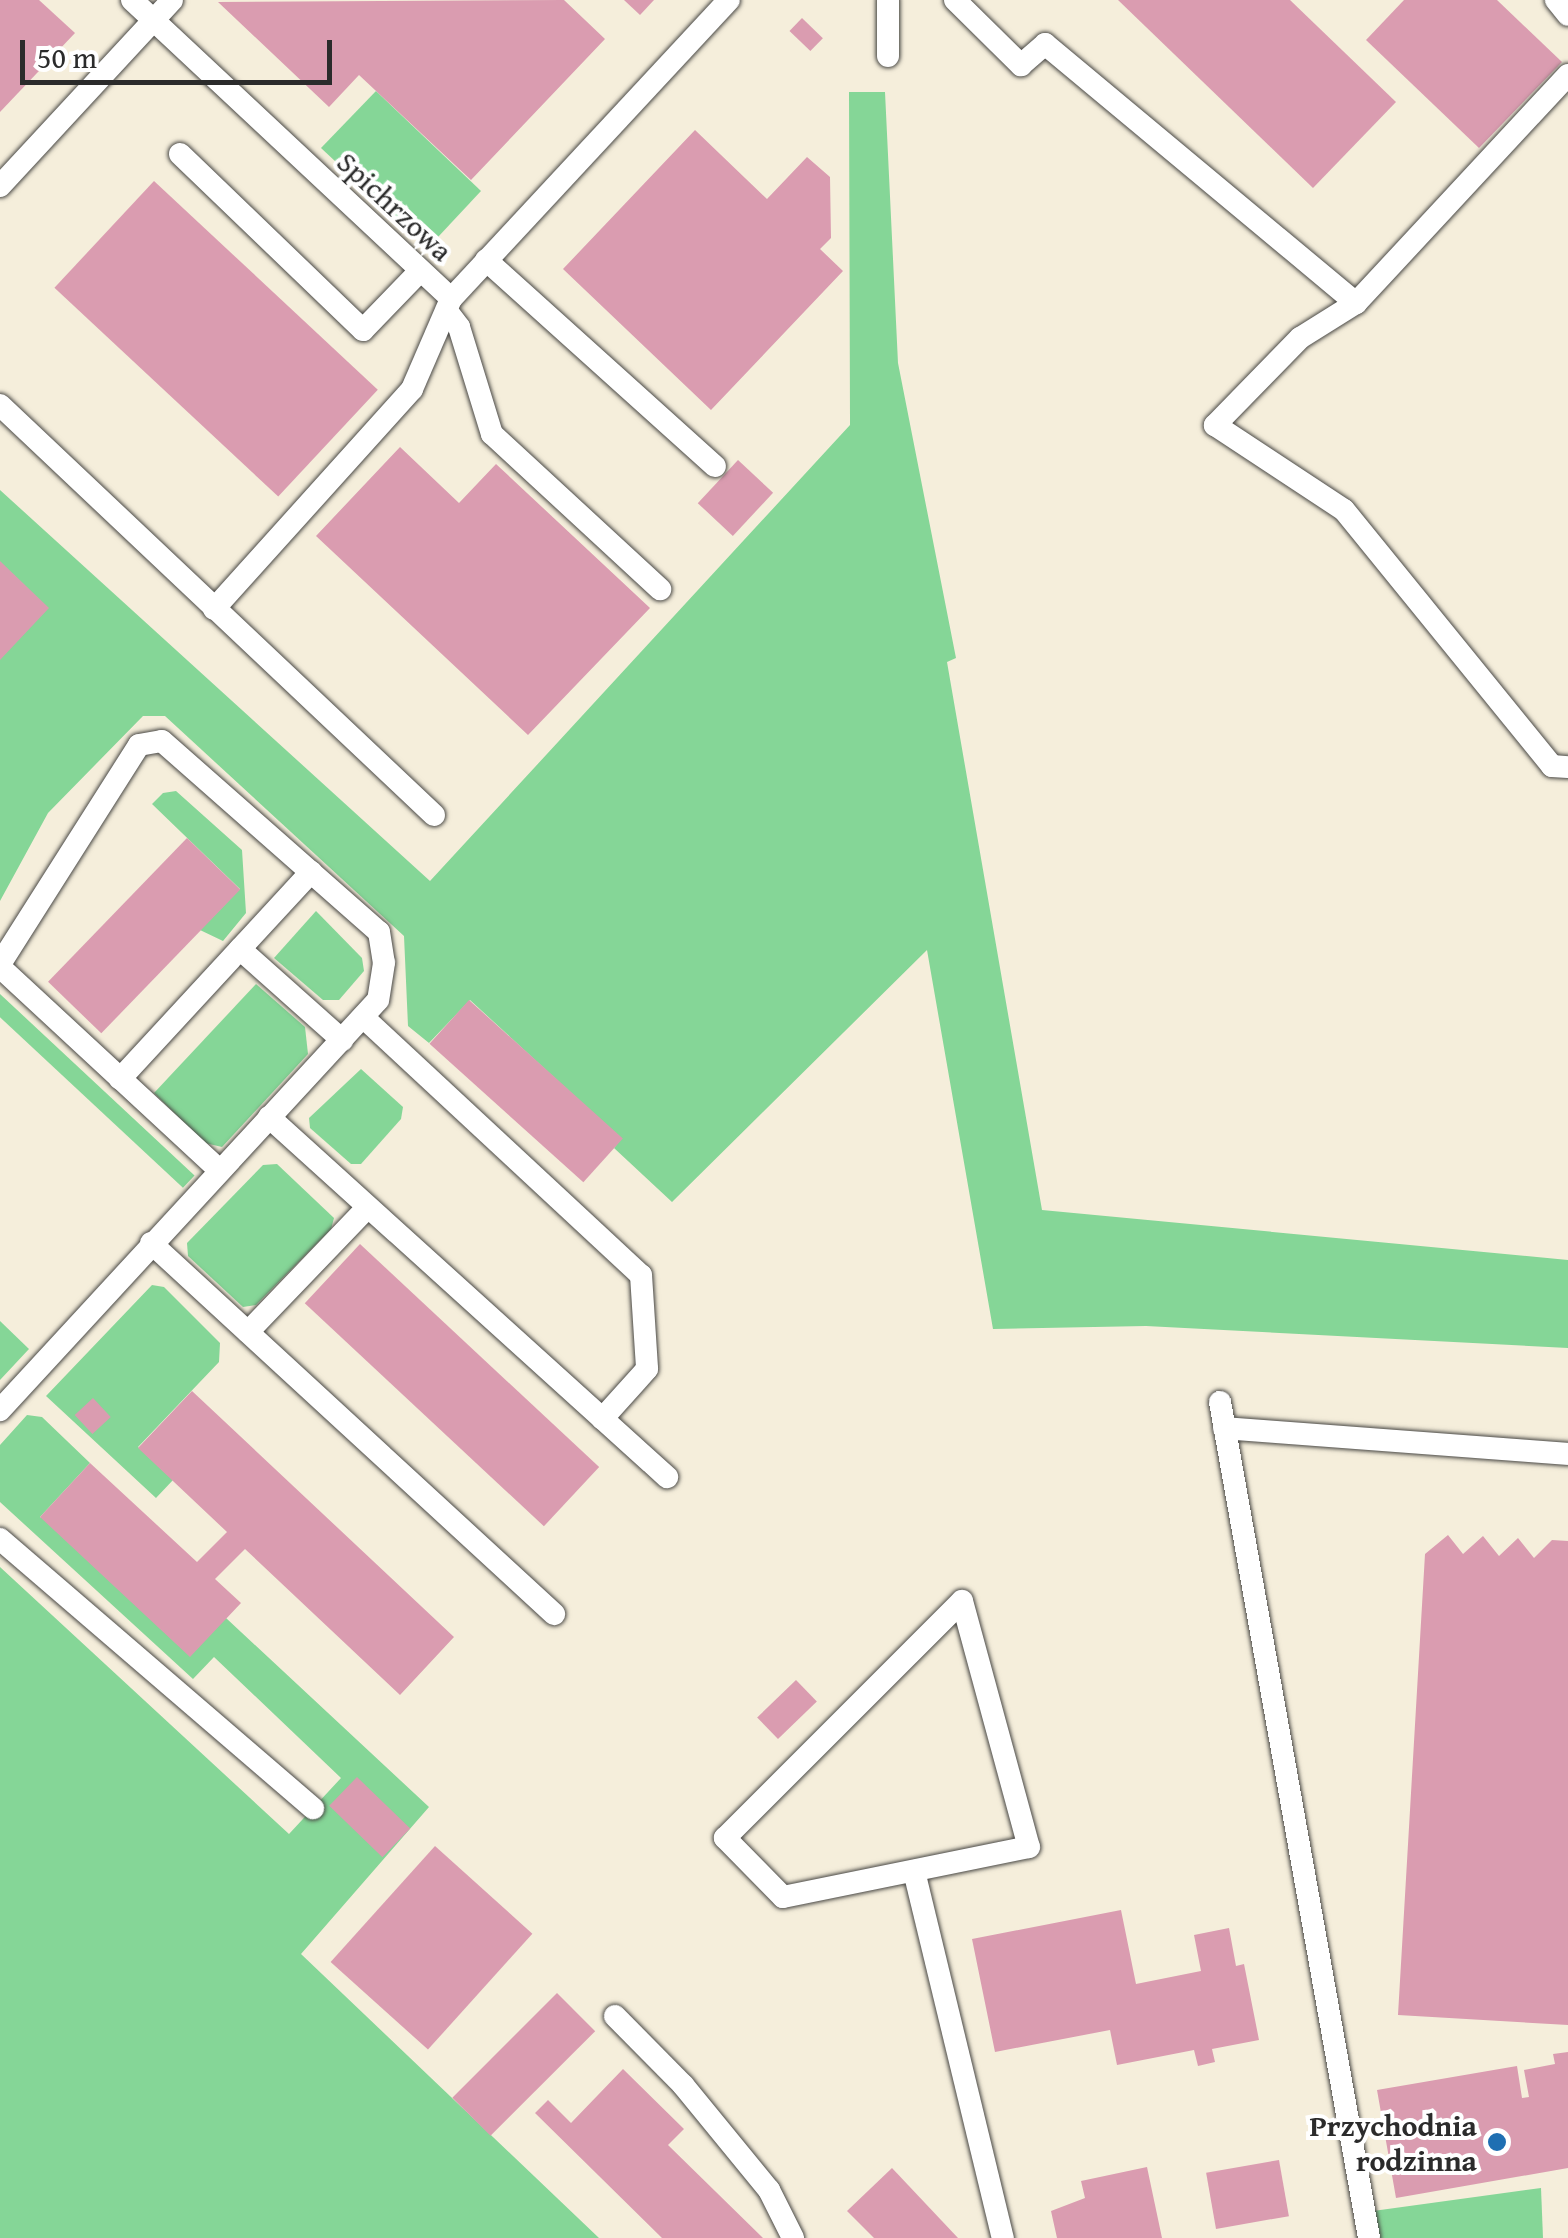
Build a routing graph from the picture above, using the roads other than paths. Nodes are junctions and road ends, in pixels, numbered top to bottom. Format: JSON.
{"nodes":[{"id":1,"x":132,"y":0,"type":"edge"},
{"id":2,"x":172,"y":0,"type":"edge"},
{"id":3,"x":730,"y":0,"type":"edge"},
{"id":4,"x":888,"y":0,"type":"edge"},
{"id":5,"x":955,"y":0,"type":"edge"},
{"id":6,"x":1556,"y":0,"type":"edge"},
{"id":7,"x":1568,"y":15,"type":"edge"},
{"id":8,"x":153,"y":20,"type":"junction"},
{"id":9,"x":888,"y":56,"type":"dead end"},
{"id":10,"x":1568,"y":75,"type":"edge"},
{"id":11,"x":180,"y":154,"type":"dead end"},
{"id":12,"x":0,"y":186,"type":"edge"},
{"id":13,"x":486,"y":260,"type":"junction"},
{"id":14,"x":420,"y":271,"type":"junction"},
{"id":15,"x":1356,"y":303,"type":"junction"},
{"id":16,"x":449,"y":305,"type":"junction"},
{"id":17,"x":0,"y":405,"type":"edge"},
{"id":18,"x":715,"y":466,"type":"dead end"},
{"id":19,"x":660,"y":590,"type":"dead end"},
{"id":20,"x":214,"y":609,"type":"junction"},
{"id":21,"x":1568,"y":766,"type":"edge"},
{"id":22,"x":434,"y":815,"type":"dead end"},
{"id":23,"x":311,"y":872,"type":"junction"},
{"id":24,"x":240,"y":948,"type":"junction"},
{"id":25,"x":0,"y":966,"type":"edge"},
{"id":26,"x":363,"y":1016,"type":"junction"},
{"id":27,"x":342,"y":1040,"type":"junction"},
{"id":28,"x":120,"y":1079,"type":"junction"},
{"id":29,"x":269,"y":1117,"type":"junction"},
{"id":30,"x":219,"y":1170,"type":"junction"},
{"id":31,"x":368,"y":1207,"type":"junction"},
{"id":32,"x":152,"y":1243,"type":"junction"},
{"id":33,"x":248,"y":1332,"type":"junction"},
{"id":34,"x":1220,"y":1402,"type":"dead end"},
{"id":35,"x":0,"y":1410,"type":"edge"},
{"id":36,"x":602,"y":1418,"type":"junction"},
{"id":37,"x":1224,"y":1428,"type":"junction"},
{"id":38,"x":1568,"y":1454,"type":"edge"},
{"id":39,"x":667,"y":1477,"type":"dead end"},
{"id":40,"x":0,"y":1539,"type":"edge"},
{"id":41,"x":554,"y":1614,"type":"dead end"},
{"id":42,"x":314,"y":1808,"type":"dead end"},
{"id":43,"x":914,"y":1872,"type":"junction"},
{"id":44,"x":615,"y":2016,"type":"dead end"},
{"id":45,"x":792,"y":2238,"type":"edge"},
{"id":46,"x":1004,"y":2238,"type":"edge"},
{"id":47,"x":1369,"y":2238,"type":"edge"}],
"edges":[{"from":1,"to":8,"type":"lane","name":"Spichrzowa"},
{"from":2,"to":8,"type":"lane"},
{"from":3,"to":13,"type":"lane","name":"Spichrzowa"},
{"from":4,"to":9,"type":"lane"},
{"from":5,"to":15,"type":"lane"},
{"from":6,"to":7,"type":"lane"},
{"from":8,"to":12,"type":"lane"},
{"from":8,"to":14,"type":"lane","name":"Spichrzowa"},
{"from":10,"to":15,"type":"lane"},
{"from":11,"to":14,"type":"lane"},
{"from":13,"to":16,"type":"lane","name":"Spichrzowa"},
{"from":13,"to":18,"type":"lane"},
{"from":14,"to":16,"type":"lane","name":"Spichrzowa"},
{"from":15,"to":21,"type":"lane"},
{"from":16,"to":19,"type":"lane"},
{"from":16,"to":20,"type":"lane"},
{"from":17,"to":20,"type":"lane"},
{"from":20,"to":22,"type":"lane"},
{"from":23,"to":24,"type":"lane"},
{"from":23,"to":25,"type":"lane"},
{"from":23,"to":26,"type":"lane"},
{"from":24,"to":27,"type":"lane"},
{"from":24,"to":28,"type":"lane"},
{"from":25,"to":28,"type":"lane"},
{"from":26,"to":27,"type":"lane"},
{"from":26,"to":36,"type":"lane"},
{"from":27,"to":29,"type":"lane"},
{"from":28,"to":30,"type":"lane"},
{"from":29,"to":30,"type":"lane"},
{"from":29,"to":31,"type":"lane"},
{"from":30,"to":32,"type":"lane"},
{"from":31,"to":33,"type":"lane"},
{"from":31,"to":36,"type":"lane"},
{"from":32,"to":33,"type":"lane"},
{"from":32,"to":35,"type":"lane"},
{"from":33,"to":41,"type":"lane"},
{"from":34,"to":37,"type":"lane"},
{"from":36,"to":39,"type":"lane"},
{"from":37,"to":38,"type":"lane"},
{"from":37,"to":47,"type":"lane"},
{"from":40,"to":42,"type":"lane"},
{"from":43,"to":43,"type":"lane"},
{"from":43,"to":46,"type":"lane"},
{"from":44,"to":45,"type":"lane"}]}
